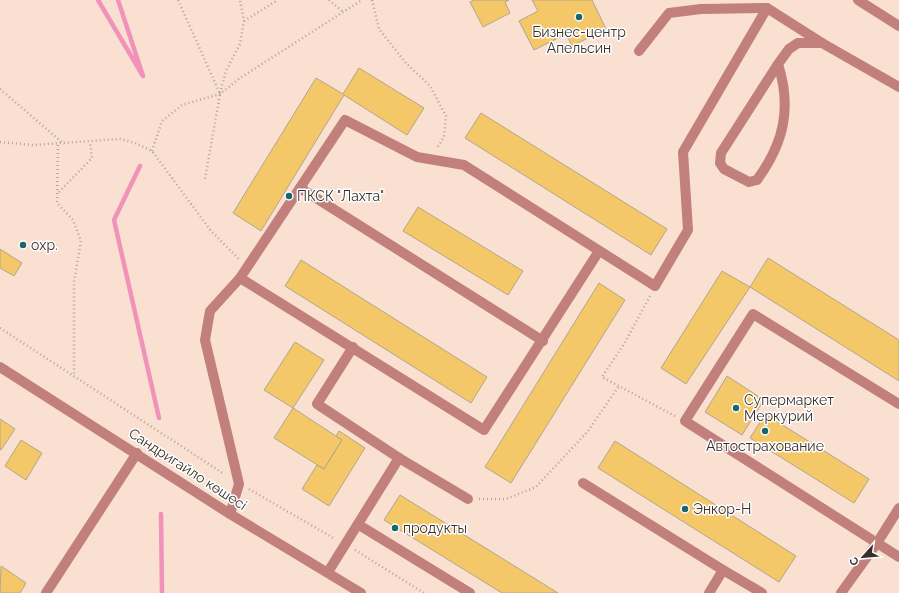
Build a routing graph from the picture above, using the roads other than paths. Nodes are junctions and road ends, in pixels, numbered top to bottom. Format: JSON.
{"nodes":[{"id":1,"x":858,"y":0,"type":"edge"},
{"id":2,"x":767,"y":8,"type":"junction"},
{"id":3,"x":899,"y":26,"type":"edge"},
{"id":4,"x":822,"y":42,"type":"junction"},
{"id":5,"x":639,"y":51,"type":"dead end"},
{"id":6,"x":778,"y":64,"type":"junction"},
{"id":7,"x":899,"y":87,"type":"edge"},
{"id":8,"x":300,"y":188,"type":"junction"},
{"id":9,"x":599,"y":251,"type":"junction"},
{"id":10,"x":240,"y":278,"type":"junction"},
{"id":11,"x":543,"y":341,"type":"junction"},
{"id":12,"x":352,"y":347,"type":"junction"},
{"id":13,"x":0,"y":367,"type":"edge"},
{"id":14,"x":899,"y":404,"type":"edge"},
{"id":15,"x":137,"y":453,"type":"junction"},
{"id":16,"x":400,"y":458,"type":"junction"},
{"id":17,"x":583,"y":483,"type":"dead end"},
{"id":18,"x":468,"y":499,"type":"road end"},
{"id":19,"x":899,"y":508,"type":"edge"},
{"id":20,"x":230,"y":514,"type":"junction"},
{"id":21,"x":359,"y":525,"type":"junction"},
{"id":22,"x":877,"y":543,"type":"junction"},
{"id":23,"x":899,"y":557,"type":"edge"},
{"id":24,"x":723,"y":570,"type":"junction"},
{"id":25,"x":328,"y":572,"type":"junction"},
{"id":26,"x":46,"y":593,"type":"edge"},
{"id":27,"x":361,"y":593,"type":"edge"},
{"id":28,"x":470,"y":593,"type":"edge"},
{"id":29,"x":709,"y":593,"type":"edge"},
{"id":30,"x":762,"y":593,"type":"edge"},
{"id":31,"x":841,"y":593,"type":"edge"}],
"edges":[{"from":1,"to":3,"type":"street"},
{"from":2,"to":4,"type":"street"},
{"from":2,"to":5,"type":"street"},
{"from":2,"to":9,"type":"street"},
{"from":4,"to":6,"type":"street"},
{"from":4,"to":7,"type":"street"},
{"from":6,"to":6,"type":"street"},
{"from":8,"to":9,"type":"street"},
{"from":8,"to":10,"type":"street"},
{"from":8,"to":11,"type":"street"},
{"from":9,"to":11,"type":"street"},
{"from":10,"to":12,"type":"street"},
{"from":10,"to":20,"type":"street"},
{"from":11,"to":12,"type":"street"},
{"from":12,"to":16,"type":"street"},
{"from":13,"to":15,"type":"street","name":"Сандригайло көшесі"},
{"from":14,"to":22,"type":"street"},
{"from":15,"to":20,"type":"street","name":"Сандригайло көшесі"},
{"from":15,"to":26,"type":"street"},
{"from":16,"to":18,"type":"street"},
{"from":16,"to":21,"type":"street"},
{"from":17,"to":24,"type":"street"},
{"from":19,"to":22,"type":"street"},
{"from":20,"to":25,"type":"street","name":"Сандригайло көшесі"},
{"from":21,"to":25,"type":"street"},
{"from":21,"to":28,"type":"street"},
{"from":22,"to":23,"type":"street"},
{"from":22,"to":31,"type":"street"},
{"from":24,"to":29,"type":"street"},
{"from":24,"to":30,"type":"street"},
{"from":25,"to":27,"type":"street","name":"Сандригайло көшесі"}]}
